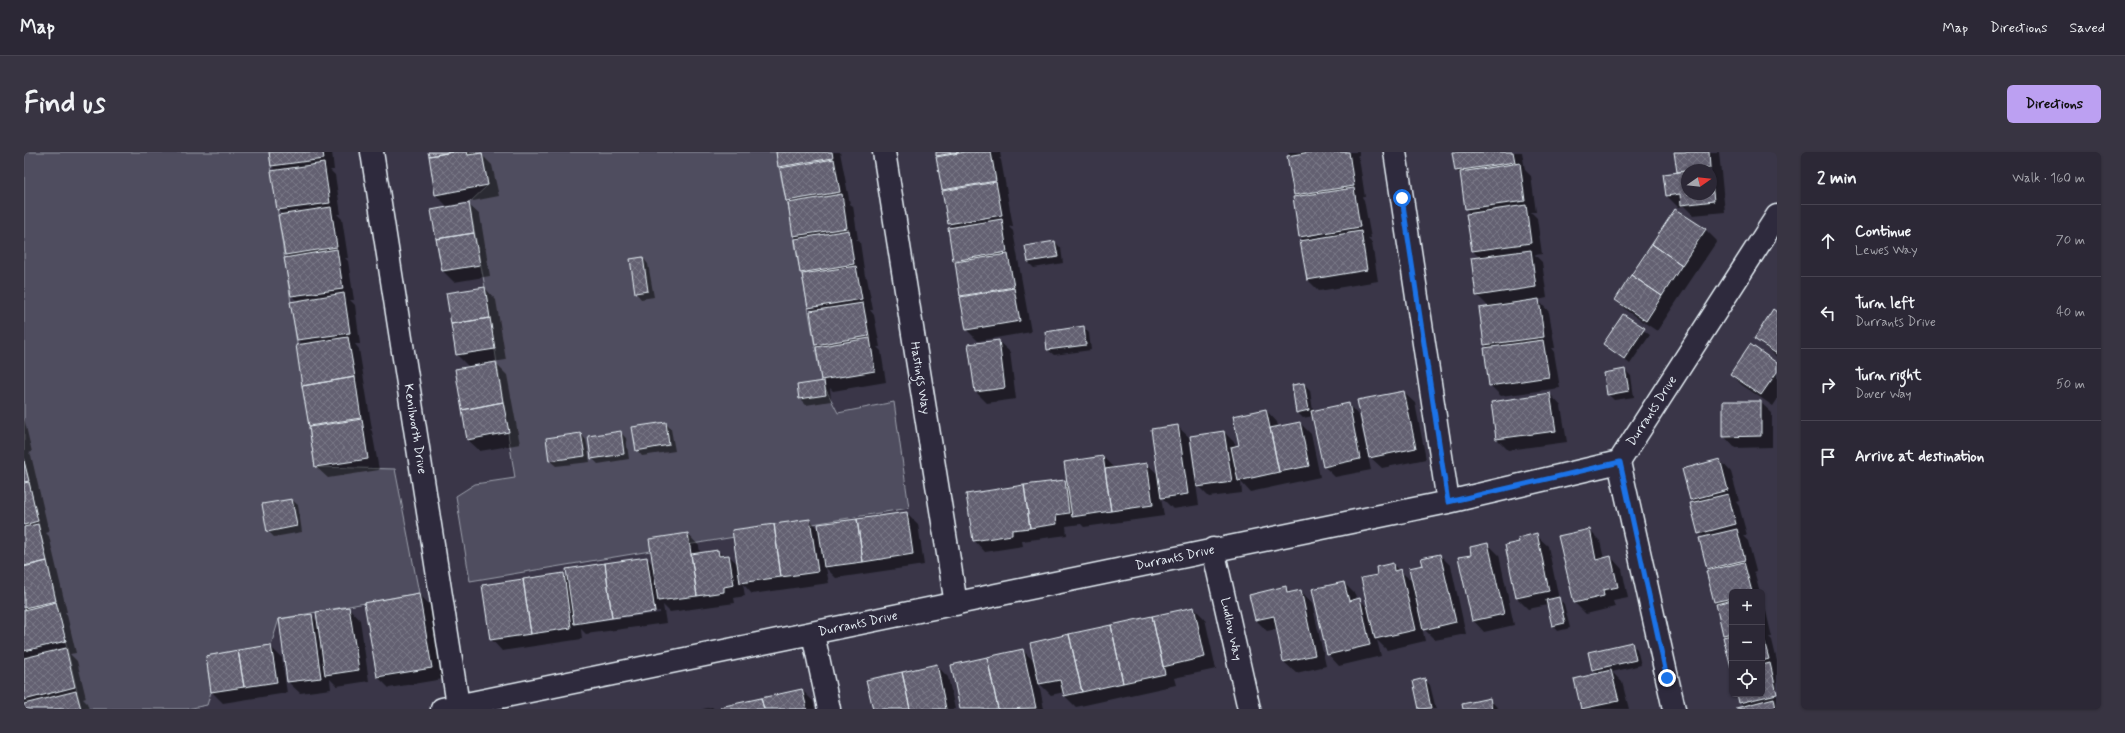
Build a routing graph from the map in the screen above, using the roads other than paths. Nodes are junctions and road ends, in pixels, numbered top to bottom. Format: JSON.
{"nodes":[{"id":1,"x":372,"y":152,"type":"edge"},
{"id":2,"x":884,"y":152,"type":"edge"},
{"id":3,"x":1395,"y":152,"type":"edge"},
{"id":4,"x":1777,"y":216,"type":"edge"},
{"id":5,"x":1620,"y":462,"type":"junction"},
{"id":6,"x":1448,"y":502,"type":"junction"},
{"id":7,"x":1214,"y":550,"type":"junction"},
{"id":8,"x":956,"y":604,"type":"junction"},
{"id":9,"x":813,"y":634,"type":"junction"},
{"id":10,"x":450,"y":707,"type":"edge"},
{"id":11,"x":829,"y":709,"type":"edge"},
{"id":12,"x":1249,"y":709,"type":"edge"},
{"id":13,"x":1674,"y":709,"type":"edge"}],
"edges":[{"from":1,"to":10,"type":"street","name":"Kenilworth Drive"},
{"from":2,"to":8,"type":"street","name":"Hastings Way"},
{"from":3,"to":6,"type":"street"},
{"from":4,"to":5,"type":"street","name":"Durrants Drive"},
{"from":5,"to":6,"type":"street","name":"Durrants Drive"},
{"from":5,"to":13,"type":"street"},
{"from":6,"to":7,"type":"street","name":"Durrants Drive"},
{"from":7,"to":8,"type":"street","name":"Durrants Drive"},
{"from":7,"to":12,"type":"street","name":"Ludlow Way"},
{"from":8,"to":9,"type":"street","name":"Durrants Drive"},
{"from":9,"to":10,"type":"street","name":"Durrants Drive"},
{"from":9,"to":11,"type":"street"}]}
